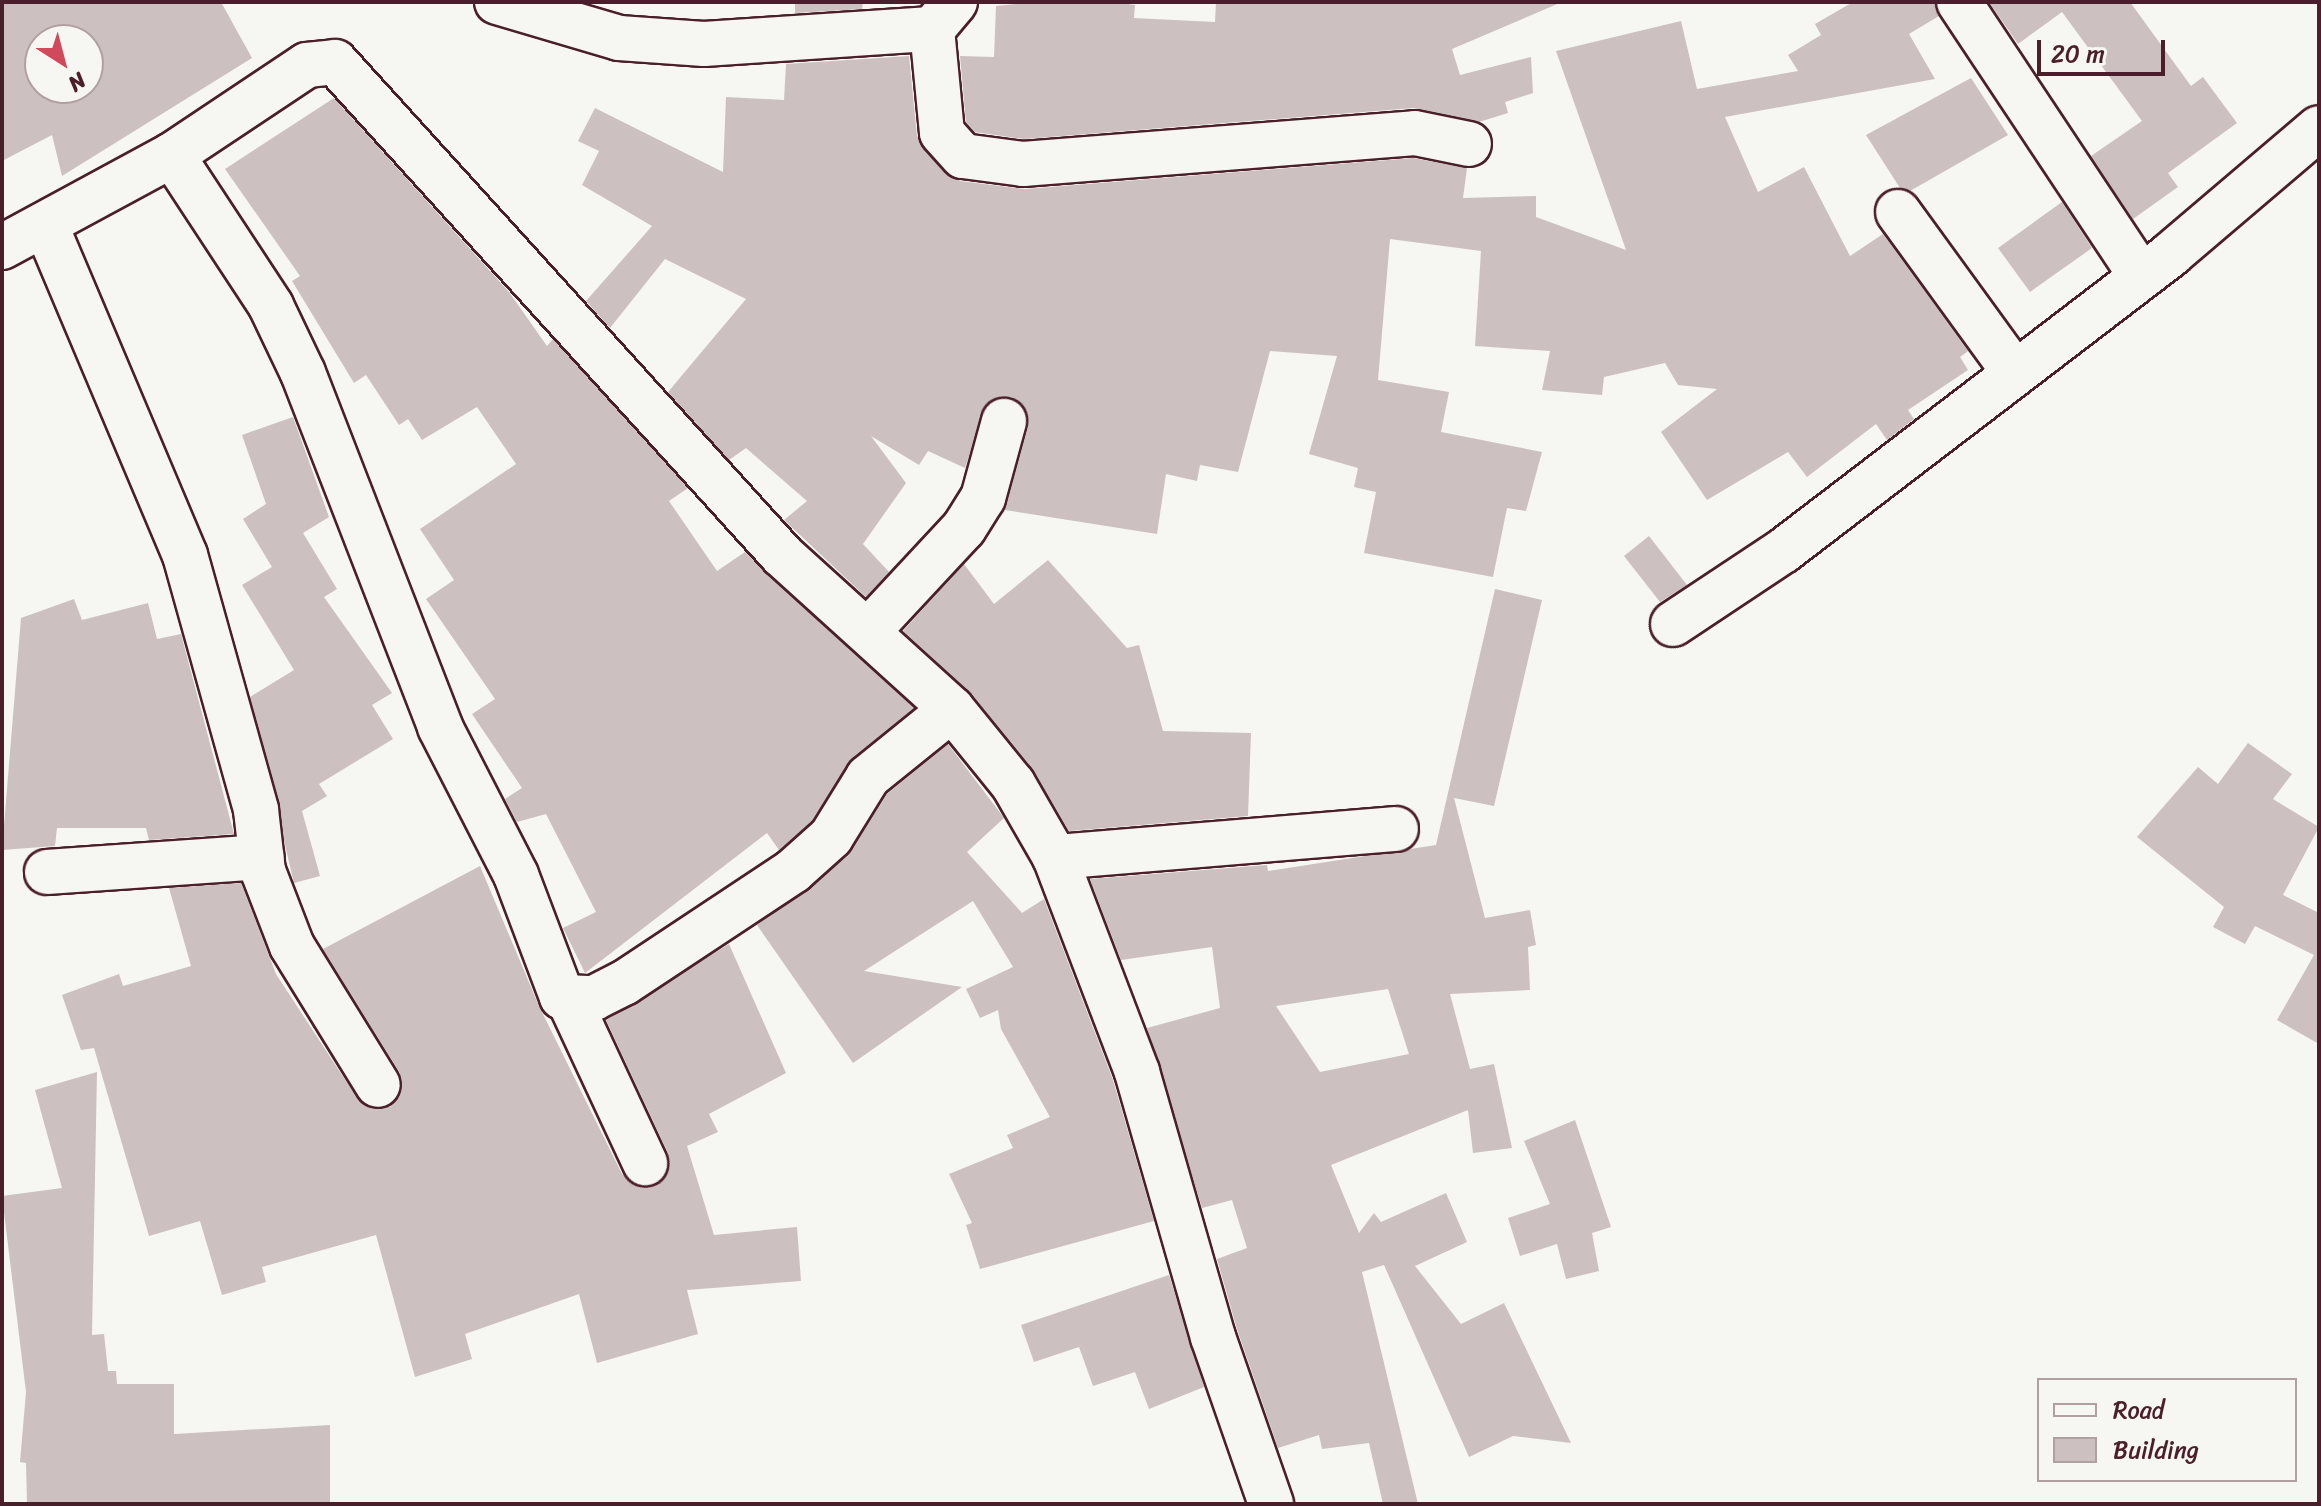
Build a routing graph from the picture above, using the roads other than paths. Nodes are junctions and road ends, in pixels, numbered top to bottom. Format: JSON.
{"nodes":[{"id":1,"x":497,"y":2,"type":"edge"},
{"id":2,"x":1959,"y":2,"type":"edge"},
{"id":3,"x":943,"y":15,"type":"edge"},
{"id":4,"x":2319,"y":128,"type":"edge"},
{"id":5,"x":1469,"y":144,"type":"dead end"},
{"id":6,"x":172,"y":155,"type":"junction"},
{"id":7,"x":1898,"y":212,"type":"dead end"},
{"id":8,"x":46,"y":226,"type":"junction"},
{"id":9,"x":2,"y":247,"type":"edge"},
{"id":10,"x":2141,"y":276,"type":"junction"},
{"id":11,"x":2012,"y":369,"type":"junction"},
{"id":12,"x":1004,"y":421,"type":"dead end"},
{"id":13,"x":1673,"y":624,"type":"dead end"},
{"id":14,"x":870,"y":629,"type":"junction"},
{"id":15,"x":952,"y":709,"type":"junction"},
{"id":16,"x":1396,"y":829,"type":"dead end"},
{"id":17,"x":261,"y":857,"type":"junction"},
{"id":18,"x":1055,"y":857,"type":"junction"},
{"id":19,"x":47,"y":872,"type":"dead end"},
{"id":20,"x":570,"y":1002,"type":"junction"},
{"id":21,"x":378,"y":1085,"type":"dead end"},
{"id":22,"x":645,"y":1163,"type":"dead end"},
{"id":23,"x":1271,"y":1504,"type":"edge"}],
"edges":[{"from":1,"to":3,"type":"street"},
{"from":2,"to":10,"type":"street"},
{"from":3,"to":5,"type":"street"},
{"from":4,"to":10,"type":"street"},
{"from":6,"to":8,"type":"street"},
{"from":6,"to":14,"type":"street"},
{"from":6,"to":20,"type":"street"},
{"from":7,"to":11,"type":"street"},
{"from":8,"to":9,"type":"street"},
{"from":8,"to":17,"type":"street"},
{"from":10,"to":11,"type":"street"},
{"from":11,"to":13,"type":"street"},
{"from":12,"to":14,"type":"street"},
{"from":14,"to":15,"type":"street"},
{"from":15,"to":18,"type":"street"},
{"from":15,"to":20,"type":"street"},
{"from":16,"to":18,"type":"street"},
{"from":17,"to":19,"type":"street"},
{"from":17,"to":21,"type":"street"},
{"from":18,"to":23,"type":"street"},
{"from":20,"to":22,"type":"street"}]}
